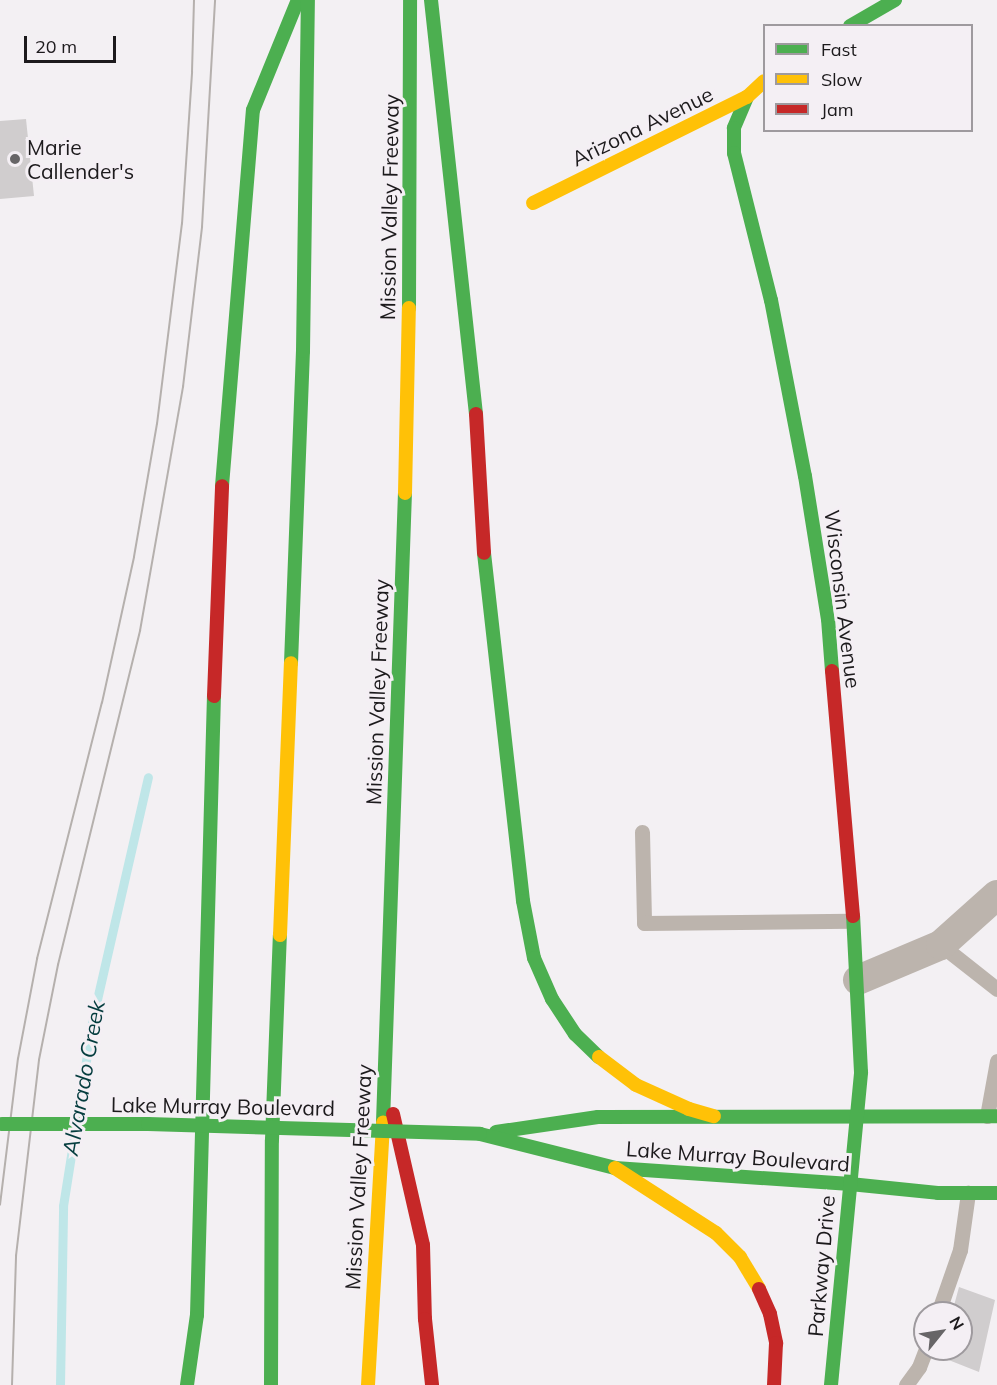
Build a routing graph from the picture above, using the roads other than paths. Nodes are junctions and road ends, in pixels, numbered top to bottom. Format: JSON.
{"nodes":[{"id":1,"x":298,"y":0,"type":"edge"},
{"id":2,"x":308,"y":0,"type":"edge"},
{"id":3,"x":410,"y":0,"type":"edge"},
{"id":4,"x":431,"y":0,"type":"edge"},
{"id":5,"x":895,"y":0,"type":"edge"},
{"id":6,"x":853,"y":24,"type":"edge"},
{"id":7,"x":763,"y":83,"type":"edge"},
{"id":8,"x":747,"y":97,"type":"junction"},
{"id":9,"x":533,"y":203,"type":"dead end"},
{"id":10,"x":642,"y":832,"type":"dead end"},
{"id":11,"x":997,"y":895,"type":"edge"},
{"id":12,"x":851,"y":921,"type":"junction"},
{"id":13,"x":941,"y":945,"type":"junction"},
{"id":14,"x":858,"y":980,"type":"junction"},
{"id":15,"x":997,"y":989,"type":"edge"},
{"id":16,"x":997,"y":1061,"type":"edge"},
{"id":17,"x":385,"y":1078,"type":"junction"},
{"id":18,"x":714,"y":1116,"type":"junction"},
{"id":19,"x":858,"y":1116,"type":"junction"},
{"id":20,"x":992,"y":1116,"type":"edge"},
{"id":21,"x":1,"y":1124,"type":"edge"},
{"id":22,"x":480,"y":1134,"type":"junction"},
{"id":23,"x":615,"y":1168,"type":"junction"},
{"id":24,"x":850,"y":1184,"type":"junction"},
{"id":25,"x":968,"y":1193,"type":"junction"},
{"id":26,"x":997,"y":1193,"type":"edge"},
{"id":27,"x":942,"y":1301,"type":"edge"},
{"id":28,"x":922,"y":1361,"type":"edge"},
{"id":29,"x":187,"y":1385,"type":"edge"},
{"id":30,"x":271,"y":1385,"type":"edge"},
{"id":31,"x":368,"y":1385,"type":"edge"},
{"id":32,"x":432,"y":1385,"type":"edge"},
{"id":33,"x":774,"y":1385,"type":"edge"},
{"id":34,"x":831,"y":1385,"type":"edge"},
{"id":35,"x":906,"y":1385,"type":"edge"}],
"edges":[{"from":1,"to":29,"type":"main road"},
{"from":2,"to":30,"type":"main road"},
{"from":3,"to":17,"type":"main road","name":"Mission Valley Freeway"},
{"from":4,"to":18,"type":"main road"},
{"from":5,"to":6,"type":"main road"},
{"from":7,"to":8,"type":"main road","name":"Arizona Avenue"},
{"from":8,"to":9,"type":"main road","name":"Arizona Avenue"},
{"from":8,"to":12,"type":"main road","name":"Wisconsin Avenue"},
{"from":10,"to":12,"type":"lane"},
{"from":11,"to":13,"type":"street"},
{"from":12,"to":14,"type":"main road","name":"Wisconsin Avenue"},
{"from":13,"to":14,"type":"street"},
{"from":13,"to":15,"type":"lane"},
{"from":14,"to":19,"type":"main road","name":"Wisconsin Avenue"},
{"from":16,"to":20,"type":"lane"},
{"from":17,"to":31,"type":"main road","name":"Mission Valley Freeway"},
{"from":17,"to":32,"type":"main road"},
{"from":18,"to":19,"type":"main road","name":"Lake Murray Boulevard"},
{"from":18,"to":22,"type":"main road","name":"Lake Murray Boulevard"},
{"from":19,"to":20,"type":"main road","name":"Lake Murray Boulevard"},
{"from":19,"to":24,"type":"main road","name":"Parkway Drive"},
{"from":21,"to":22,"type":"main road","name":"Lake Murray Boulevard","bridge":true},
{"from":22,"to":23,"type":"main road","name":"Lake Murray Boulevard"},
{"from":23,"to":24,"type":"main road","name":"Lake Murray Boulevard"},
{"from":23,"to":33,"type":"main road"},
{"from":24,"to":25,"type":"main road","name":"Lake Murray Boulevard"},
{"from":24,"to":34,"type":"main road","name":"Parkway Drive"},
{"from":25,"to":26,"type":"main road","name":"Lake Murray Boulevard"},
{"from":25,"to":27,"type":"lane"},
{"from":28,"to":35,"type":"lane"}]}
